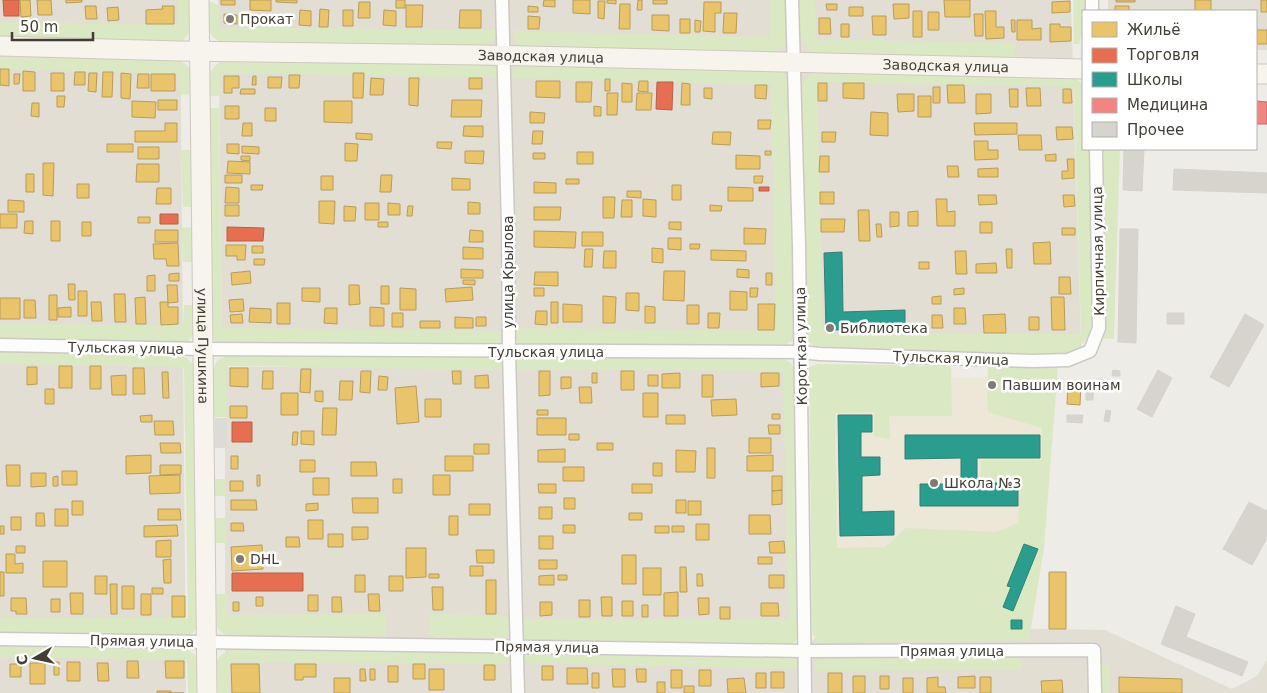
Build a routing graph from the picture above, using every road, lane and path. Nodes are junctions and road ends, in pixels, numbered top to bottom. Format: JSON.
{"nodes":[{"id":1,"x":199,"y":0,"type":"edge"},
{"id":2,"x":502,"y":0,"type":"edge"},
{"id":3,"x":792,"y":0,"type":"edge"},
{"id":4,"x":0,"y":46,"type":"edge"},
{"id":5,"x":200,"y":51,"type":"junction"},
{"id":6,"x":503,"y":55,"type":"junction"},
{"id":7,"x":794,"y":62,"type":"junction"},
{"id":8,"x":1082,"y":70,"type":"edge"},
{"id":9,"x":1096,"y":150,"type":"edge"},
{"id":10,"x":0,"y":345,"type":"edge"},
{"id":11,"x":204,"y":349,"type":"junction"},
{"id":12,"x":1090,"y":351,"type":"joint"},
{"id":13,"x":509,"y":352,"type":"junction"},
{"id":14,"x":800,"y":352,"type":"junction"},
{"id":15,"x":0,"y":639,"type":"edge"},
{"id":16,"x":206,"y":641,"type":"junction"},
{"id":17,"x":517,"y":647,"type":"junction"},
{"id":18,"x":804,"y":651,"type":"junction"},
{"id":19,"x":207,"y":693,"type":"edge"},
{"id":20,"x":518,"y":693,"type":"edge"},
{"id":21,"x":805,"y":693,"type":"edge"},
{"id":22,"x":1095,"y":693,"type":"edge"}],
"edges":[{"from":1,"to":5,"type":"main road","name":"улица Пушкина"},
{"from":2,"to":6,"type":"street","name":"улица Крылова"},
{"from":3,"to":7,"type":"street","name":"Короткая улица"},
{"from":4,"to":5,"type":"main road","name":"Заводская улица"},
{"from":5,"to":6,"type":"main road","name":"Заводская улица"},
{"from":5,"to":11,"type":"main road","name":"улица Пушкина"},
{"from":6,"to":7,"type":"main road","name":"Заводская улица"},
{"from":6,"to":13,"type":"street","name":"улица Крылова"},
{"from":7,"to":8,"type":"main road","name":"Заводская улица"},
{"from":7,"to":14,"type":"street","name":"Короткая улица"},
{"from":9,"to":12,"type":"street","name":"Кирпичная улица"},
{"from":10,"to":11,"type":"street","name":"Тульская улица"},
{"from":11,"to":13,"type":"street","name":"Тульская улица"},
{"from":11,"to":16,"type":"main road","name":"улица Пушкина"},
{"from":12,"to":14,"type":"street","name":"Тульская улица"},
{"from":13,"to":14,"type":"street","name":"Тульская улица"},
{"from":13,"to":17,"type":"street","name":"улица Крылова"},
{"from":14,"to":18,"type":"street","name":"Короткая улица"},
{"from":15,"to":16,"type":"street","name":"Прямая улица"},
{"from":16,"to":17,"type":"street","name":"Прямая улица"},
{"from":16,"to":19,"type":"main road","name":"улица Пушкина"},
{"from":17,"to":18,"type":"street","name":"Прямая улица"},
{"from":17,"to":20,"type":"street","name":"улица Крылова"},
{"from":18,"to":21,"type":"street","name":"Короткая улица"},
{"from":18,"to":22,"type":"street","name":"Прямая улица"}]}
